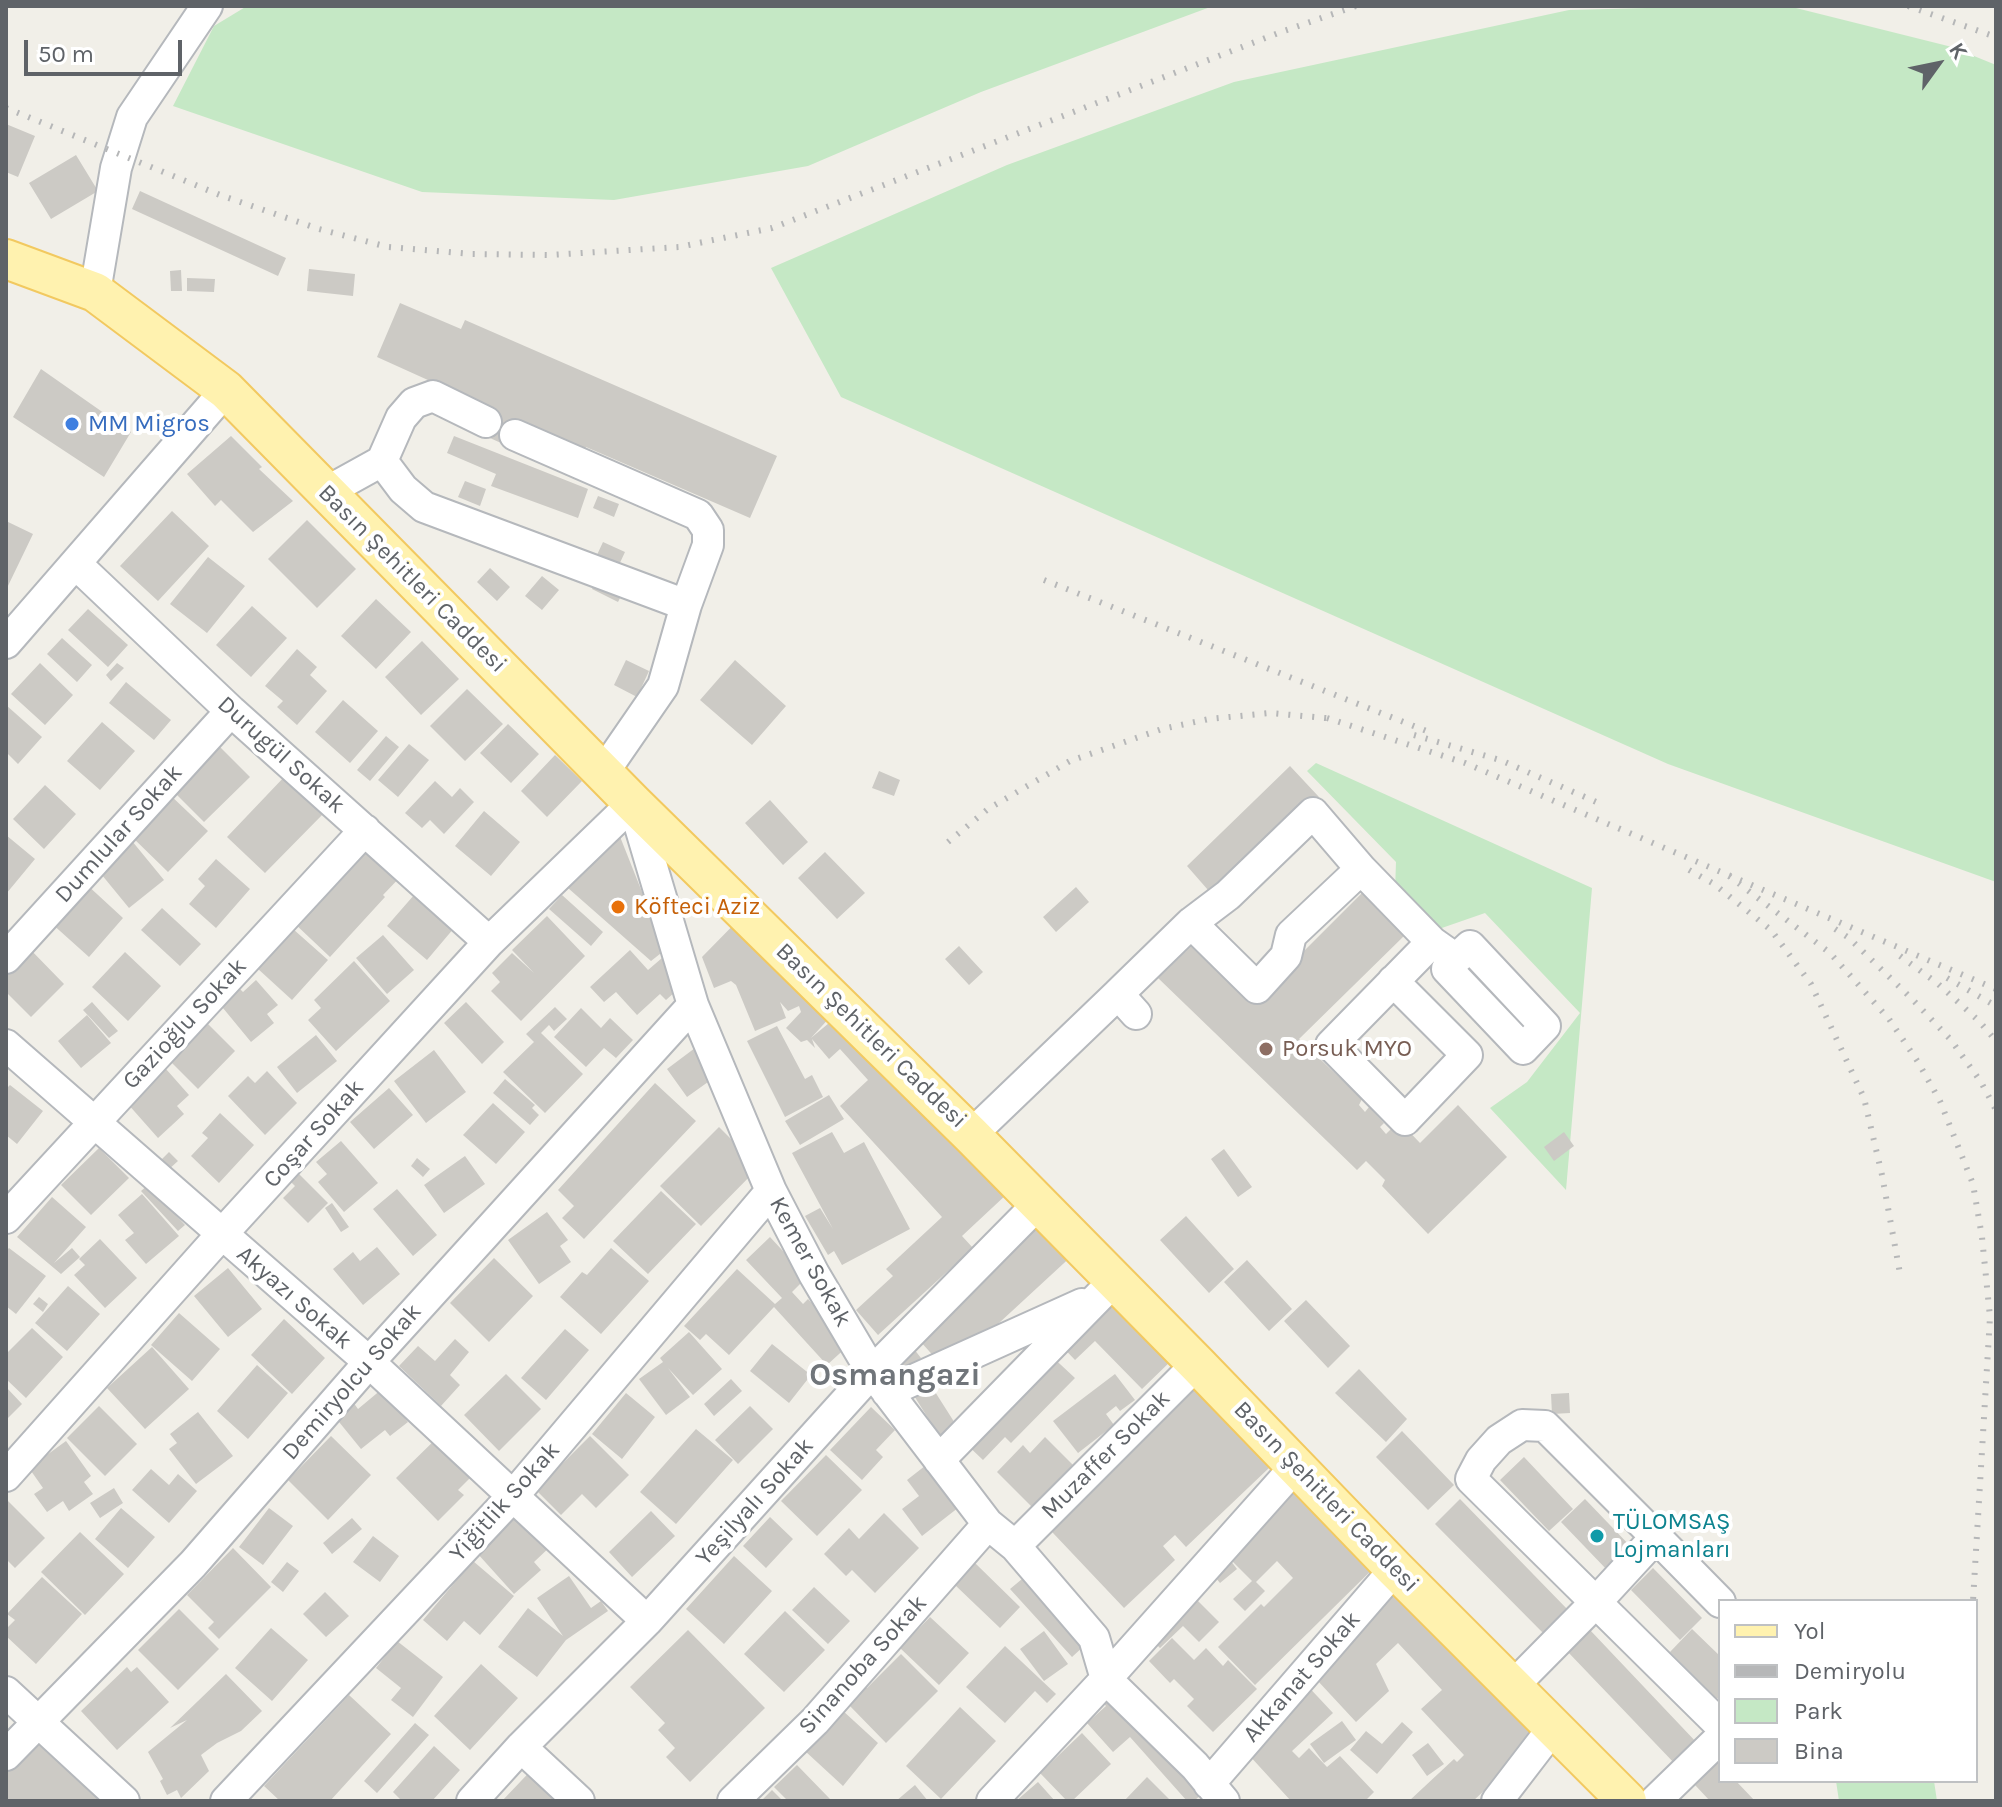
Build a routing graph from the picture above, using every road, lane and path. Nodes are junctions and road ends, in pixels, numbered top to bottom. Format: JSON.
{"nodes":[{"id":1,"x":207,"y":6,"type":"edge"},
{"id":2,"x":6,"y":259,"type":"edge"},
{"id":3,"x":95,"y":292,"type":"junction"},
{"id":4,"x":226,"y":390,"type":"junction"},
{"id":5,"x":486,"y":422,"type":"dead end"},
{"id":6,"x":515,"y":435,"type":"dead end"},
{"id":7,"x":382,"y":461,"type":"junction"},
{"id":8,"x":326,"y":492,"type":"junction"},
{"id":9,"x":76,"y":564,"type":"junction"},
{"id":10,"x":686,"y":605,"type":"junction"},
{"id":11,"x":7,"y":641,"type":"edge"},
{"id":12,"x":231,"y":711,"type":"junction"},
{"id":13,"x":603,"y":773,"type":"junction"},
{"id":14,"x":633,"y":803,"type":"junction"},
{"id":15,"x":365,"y":830,"type":"junction"},
{"id":16,"x":1361,"y":869,"type":"junction"},
{"id":17,"x":1191,"y":923,"type":"junction"},
{"id":18,"x":489,"y":942,"type":"junction"},
{"id":19,"x":1432,"y":942,"type":"junction"},
{"id":20,"x":6,"y":958,"type":"edge"},
{"id":21,"x":1456,"y":959,"type":"dead end"},
{"id":22,"x":1393,"y":981,"type":"junction"},
{"id":23,"x":693,"y":1005,"type":"junction"},
{"id":24,"x":6,"y":1045,"type":"edge"},
{"id":25,"x":94,"y":1122,"type":"junction"},
{"id":26,"x":971,"y":1135,"type":"junction"},
{"id":27,"x":771,"y":1191,"type":"junction"},
{"id":28,"x":1039,"y":1203,"type":"junction"},
{"id":29,"x":6,"y":1218,"type":"edge"},
{"id":30,"x":221,"y":1235,"type":"junction"},
{"id":31,"x":1106,"y":1289,"type":"junction"},
{"id":32,"x":369,"y":1362,"type":"junction"},
{"id":33,"x":1197,"y":1364,"type":"junction"},
{"id":34,"x":879,"y":1382,"type":"junction"},
{"id":35,"x":939,"y":1460,"type":"junction"},
{"id":36,"x":1296,"y":1466,"type":"junction"},
{"id":37,"x":6,"y":1476,"type":"edge"},
{"id":38,"x":513,"y":1496,"type":"junction"},
{"id":39,"x":988,"y":1524,"type":"junction"},
{"id":40,"x":1656,"y":1537,"type":"junction"},
{"id":41,"x":1015,"y":1546,"type":"junction"},
{"id":42,"x":1395,"y":1569,"type":"junction"},
{"id":43,"x":1718,"y":1600,"type":"edge"},
{"id":44,"x":1597,"y":1601,"type":"junction"},
{"id":45,"x":647,"y":1621,"type":"junction"},
{"id":46,"x":1106,"y":1679,"type":"junction"},
{"id":47,"x":1512,"y":1687,"type":"junction"},
{"id":48,"x":6,"y":1692,"type":"edge"},
{"id":49,"x":38,"y":1722,"type":"junction"},
{"id":50,"x":1718,"y":1723,"type":"edge"},
{"id":51,"x":1553,"y":1728,"type":"junction"},
{"id":52,"x":1718,"y":1740,"type":"edge"},
{"id":53,"x":521,"y":1747,"type":"junction"},
{"id":54,"x":6,"y":1755,"type":"edge"},
{"id":55,"x":1216,"y":1792,"type":"edge"},
{"id":56,"x":124,"y":1801,"type":"edge"},
{"id":57,"x":226,"y":1801,"type":"edge"},
{"id":58,"x":472,"y":1801,"type":"edge"},
{"id":59,"x":579,"y":1801,"type":"edge"},
{"id":60,"x":733,"y":1801,"type":"edge"},
{"id":61,"x":992,"y":1801,"type":"edge"},
{"id":62,"x":1497,"y":1801,"type":"edge"},
{"id":63,"x":1627,"y":1801,"type":"edge"},
{"id":64,"x":1655,"y":1801,"type":"edge"}],
"edges":[{"from":1,"to":3,"type":"street"},
{"from":2,"to":3,"type":"main road","name":"Basın Şehitleri Caddesi"},
{"from":3,"to":4,"type":"main road","name":"Basın Şehitleri Caddesi"},
{"from":4,"to":8,"type":"main road","name":"Basın Şehitleri Caddesi"},
{"from":4,"to":9,"type":"street"},
{"from":5,"to":7,"type":"street"},
{"from":6,"to":10,"type":"street"},
{"from":7,"to":8,"type":"street"},
{"from":7,"to":10,"type":"street"},
{"from":8,"to":13,"type":"main road","name":"Basın Şehitleri Caddesi"},
{"from":9,"to":11,"type":"street"},
{"from":9,"to":12,"type":"street","name":"Durugül Sokak"},
{"from":10,"to":13,"type":"street"},
{"from":12,"to":15,"type":"street","name":"Durugül Sokak"},
{"from":12,"to":20,"type":"street","name":"Dumlular Sokak"},
{"from":13,"to":14,"type":"main road","name":"Basın Şehitleri Caddesi"},
{"from":14,"to":18,"type":"street","name":"Coşar Sokak"},
{"from":14,"to":23,"type":"street","name":"Kemer Sokak"},
{"from":14,"to":26,"type":"main road","name":"Basın Şehitleri Caddesi"},
{"from":15,"to":18,"type":"street","name":"Durugül Sokak"},
{"from":15,"to":25,"type":"street","name":"Gazioğlu Sokak"},
{"from":16,"to":17,"type":"street"},
{"from":16,"to":17,"type":"street"},
{"from":16,"to":19,"type":"street"},
{"from":17,"to":26,"type":"street"},
{"from":18,"to":30,"type":"street","name":"Coşar Sokak"},
{"from":19,"to":21,"type":"street"},
{"from":19,"to":22,"type":"street"},
{"from":22,"to":22,"type":"street"},
{"from":23,"to":27,"type":"street","name":"Kemer Sokak"},
{"from":23,"to":32,"type":"street","name":"Demiryolcu Sokak"},
{"from":24,"to":25,"type":"street","name":"Akyazı Sokak"},
{"from":25,"to":29,"type":"street","name":"Gazioğlu Sokak"},
{"from":25,"to":30,"type":"street","name":"Akyazı Sokak"},
{"from":26,"to":28,"type":"main road","name":"Basın Şehitleri Caddesi"},
{"from":27,"to":34,"type":"street","name":"Kemer Sokak"},
{"from":27,"to":38,"type":"street","name":"Yiğitlik Sokak"},
{"from":28,"to":31,"type":"main road","name":"Basın Şehitleri Caddesi"},
{"from":28,"to":34,"type":"street","name":"Yeşilyalı Sokak"},
{"from":30,"to":32,"type":"street","name":"Akyazı Sokak"},
{"from":30,"to":37,"type":"street","name":"Coşar Sokak"},
{"from":31,"to":33,"type":"main road","name":"Basın Şehitleri Caddesi"},
{"from":31,"to":34,"type":"street"},
{"from":31,"to":35,"type":"street"},
{"from":32,"to":38,"type":"street","name":"Akyazı Sokak"},
{"from":32,"to":49,"type":"street","name":"Demiryolcu Sokak"},
{"from":33,"to":36,"type":"main road","name":"Basın Şehitleri Caddesi"},
{"from":33,"to":41,"type":"street","name":"Muzaffer Sokak"},
{"from":34,"to":35,"type":"street","name":"Kemer Sokak"},
{"from":34,"to":45,"type":"street","name":"Yeşilyalı Sokak"},
{"from":35,"to":39,"type":"street","name":"Kemer Sokak"},
{"from":36,"to":42,"type":"main road","name":"Basın Şehitleri Caddesi"},
{"from":36,"to":46,"type":"street"},
{"from":38,"to":45,"type":"street","name":"Akyazı Sokak"},
{"from":38,"to":57,"type":"street","name":"Yiğitlik Sokak"},
{"from":39,"to":41,"type":"street","name":"Kemer Sokak"},
{"from":39,"to":60,"type":"street","name":"Sinanoba Sokak"},
{"from":40,"to":43,"type":"street"},
{"from":40,"to":44,"type":"street"},
{"from":40,"to":44,"type":"street"},
{"from":41,"to":46,"type":"street","name":"Kemer Sokak"},
{"from":42,"to":47,"type":"main road","name":"Basın Şehitleri Caddesi"},
{"from":42,"to":55,"type":"street","name":"Akkanat Sokak"},
{"from":44,"to":47,"type":"street"},
{"from":44,"to":50,"type":"street"},
{"from":45,"to":53,"type":"street","name":"Yeşilyalı Sokak"},
{"from":46,"to":55,"type":"street","name":"Kemer Sokak"},
{"from":46,"to":61,"type":"street"},
{"from":47,"to":51,"type":"main road","name":"Basın Şehitleri Caddesi"},
{"from":48,"to":49,"type":"street"},
{"from":49,"to":54,"type":"street","name":"Demiryolcu Sokak"},
{"from":49,"to":56,"type":"street"},
{"from":51,"to":62,"type":"street"},
{"from":51,"to":63,"type":"main road","name":"Basın Şehitleri Caddesi"},
{"from":52,"to":64,"type":"street"},
{"from":53,"to":58,"type":"street","name":"Yeşilyalı Sokak"},
{"from":53,"to":59,"type":"street"}]}
